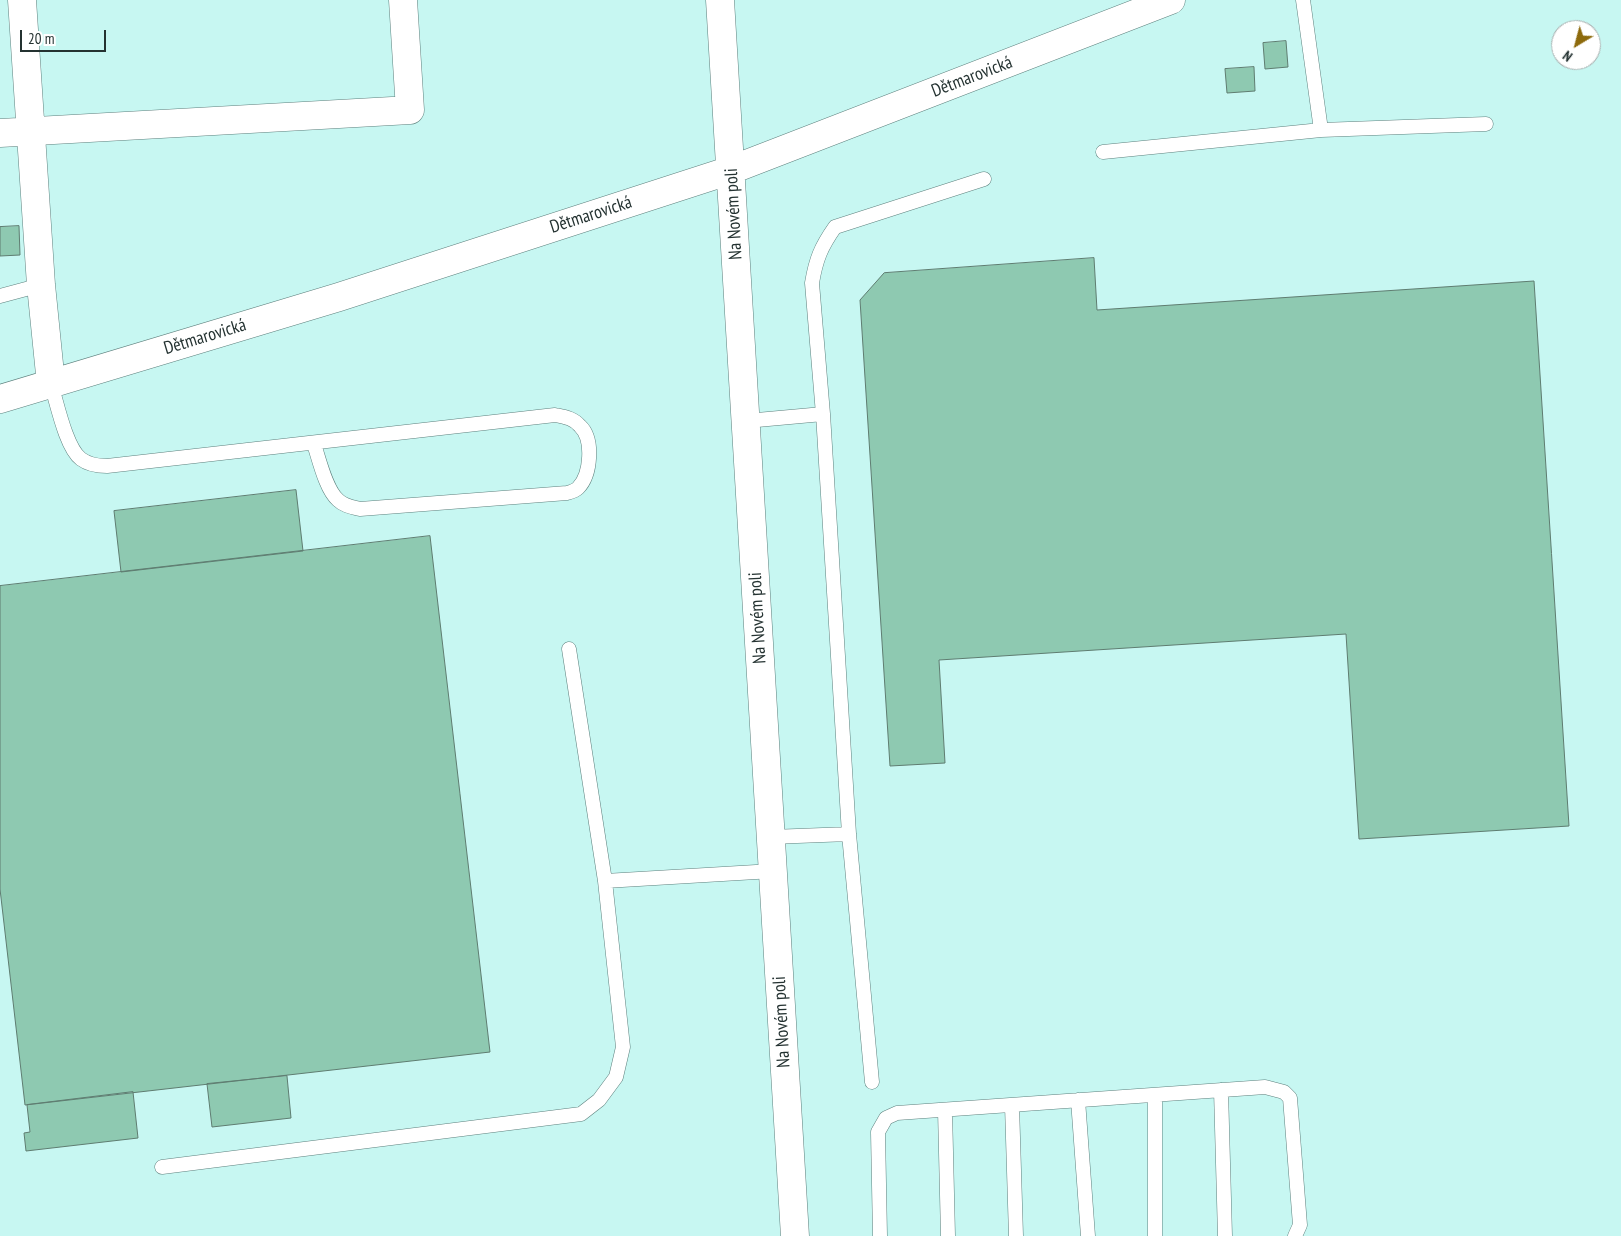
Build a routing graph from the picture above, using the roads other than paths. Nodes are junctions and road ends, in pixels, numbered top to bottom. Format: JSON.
{"nodes":[{"id":1,"x":22,"y":0,"type":"edge"},
{"id":2,"x":403,"y":0,"type":"edge"},
{"id":3,"x":720,"y":0,"type":"edge"},
{"id":4,"x":1171,"y":0,"type":"edge"},
{"id":5,"x":1303,"y":0,"type":"edge"},
{"id":6,"x":1486,"y":124,"type":"dead end"},
{"id":7,"x":32,"y":130,"type":"junction"},
{"id":8,"x":1321,"y":130,"type":"junction"},
{"id":9,"x":0,"y":133,"type":"edge"},
{"id":10,"x":1103,"y":152,"type":"dead end"},
{"id":11,"x":731,"y":170,"type":"junction"},
{"id":12,"x":984,"y":179,"type":"dead end"},
{"id":13,"x":41,"y":285,"type":"junction"},
{"id":14,"x":0,"y":296,"type":"edge"},
{"id":15,"x":51,"y":384,"type":"junction"},
{"id":16,"x":0,"y":398,"type":"edge"},
{"id":17,"x":823,"y":414,"type":"junction"},
{"id":18,"x":746,"y":422,"type":"junction"},
{"id":19,"x":314,"y":444,"type":"junction"},
{"id":20,"x":569,"y":649,"type":"dead end"},
{"id":21,"x":849,"y":834,"type":"junction"},
{"id":22,"x":771,"y":837,"type":"junction"},
{"id":23,"x":773,"y":870,"type":"junction"},
{"id":24,"x":606,"y":881,"type":"junction"},
{"id":25,"x":872,"y":1082,"type":"dead end"},
{"id":26,"x":1221,"y":1090,"type":"junction"},
{"id":27,"x":1155,"y":1095,"type":"junction"},
{"id":28,"x":1078,"y":1100,"type":"junction"},
{"id":29,"x":1012,"y":1105,"type":"junction"},
{"id":30,"x":945,"y":1110,"type":"junction"},
{"id":31,"x":162,"y":1167,"type":"dead end"},
{"id":32,"x":795,"y":1236,"type":"edge"},
{"id":33,"x":880,"y":1236,"type":"edge"},
{"id":34,"x":948,"y":1236,"type":"edge"},
{"id":35,"x":1016,"y":1236,"type":"edge"},
{"id":36,"x":1088,"y":1236,"type":"edge"},
{"id":37,"x":1155,"y":1236,"type":"edge"},
{"id":38,"x":1225,"y":1236,"type":"edge"},
{"id":39,"x":1295,"y":1236,"type":"edge"}],
"edges":[{"from":1,"to":7,"type":"street"},
{"from":2,"to":7,"type":"street"},
{"from":3,"to":11,"type":"street","name":"Na Novém poli"},
{"from":4,"to":11,"type":"street","name":"Dětmarovická"},
{"from":5,"to":8,"type":"lane"},
{"from":6,"to":8,"type":"lane"},
{"from":7,"to":9,"type":"street"},
{"from":7,"to":13,"type":"street"},
{"from":8,"to":10,"type":"lane"},
{"from":11,"to":15,"type":"street","name":"Dětmarovická"},
{"from":11,"to":18,"type":"street","name":"Na Novém poli"},
{"from":12,"to":17,"type":"lane"},
{"from":13,"to":14,"type":"lane"},
{"from":13,"to":15,"type":"street"},
{"from":15,"to":16,"type":"street","name":"Dětmarovická"},
{"from":15,"to":19,"type":"lane"},
{"from":17,"to":18,"type":"lane"},
{"from":17,"to":21,"type":"lane"},
{"from":18,"to":22,"type":"street","name":"Na Novém poli"},
{"from":19,"to":19,"type":"lane"},
{"from":20,"to":24,"type":"lane"},
{"from":21,"to":22,"type":"lane"},
{"from":21,"to":25,"type":"lane"},
{"from":22,"to":23,"type":"street","name":"Na Novém poli"},
{"from":23,"to":24,"type":"lane"},
{"from":23,"to":32,"type":"street","name":"Na Novém poli"},
{"from":24,"to":31,"type":"lane"},
{"from":26,"to":27,"type":"lane"},
{"from":26,"to":38,"type":"lane"},
{"from":26,"to":39,"type":"lane"},
{"from":27,"to":28,"type":"lane"},
{"from":27,"to":37,"type":"lane"},
{"from":28,"to":29,"type":"lane"},
{"from":28,"to":36,"type":"lane"},
{"from":29,"to":30,"type":"lane"},
{"from":29,"to":35,"type":"lane"},
{"from":30,"to":33,"type":"lane"},
{"from":30,"to":34,"type":"lane"}]}
